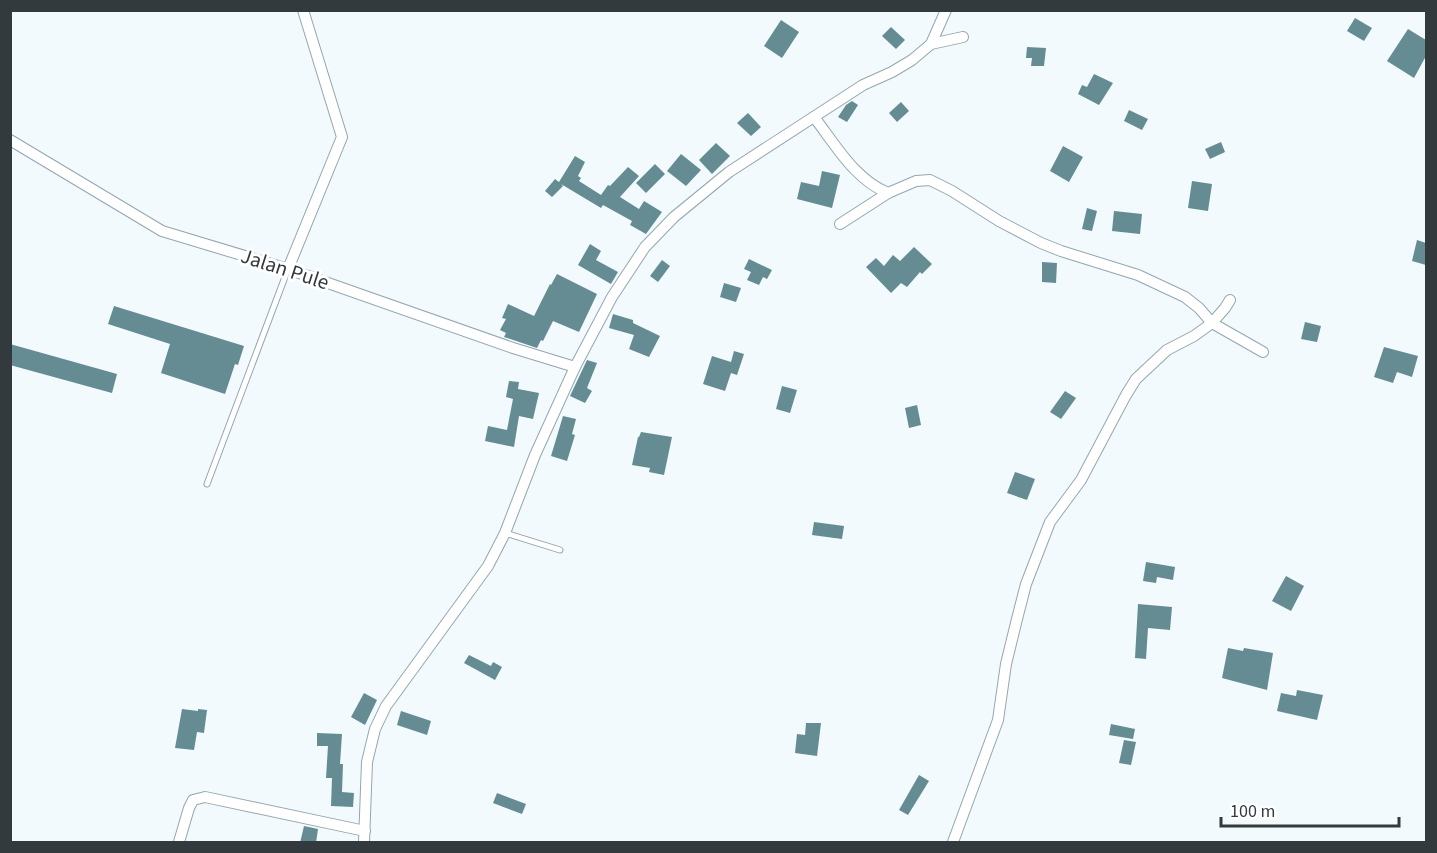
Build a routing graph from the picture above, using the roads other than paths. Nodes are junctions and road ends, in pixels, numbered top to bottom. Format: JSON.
{"nodes":[{"id":1,"x":303,"y":10,"type":"edge"},
{"id":2,"x":946,"y":10,"type":"edge"},
{"id":3,"x":963,"y":37,"type":"dead end"},
{"id":4,"x":931,"y":44,"type":"junction"},
{"id":5,"x":814,"y":117,"type":"junction"},
{"id":6,"x":10,"y":140,"type":"edge"},
{"id":7,"x":888,"y":194,"type":"junction"},
{"id":8,"x":840,"y":224,"type":"dead end"},
{"id":9,"x":288,"y":269,"type":"junction"},
{"id":10,"x":1230,"y":300,"type":"dead end"},
{"id":11,"x":1212,"y":324,"type":"junction"},
{"id":12,"x":1263,"y":352,"type":"dead end"},
{"id":13,"x":575,"y":367,"type":"junction"},
{"id":14,"x":207,"y":484,"type":"dead end"},
{"id":15,"x":505,"y":533,"type":"junction"},
{"id":16,"x":561,"y":549,"type":"dead end"},
{"id":17,"x":364,"y":837,"type":"edge"},
{"id":18,"x":179,"y":843,"type":"edge"},
{"id":19,"x":953,"y":843,"type":"edge"}],
"edges":[{"from":1,"to":9,"type":"street"},
{"from":2,"to":4,"type":"street"},
{"from":3,"to":4,"type":"street"},
{"from":4,"to":5,"type":"street"},
{"from":5,"to":7,"type":"street"},
{"from":5,"to":13,"type":"street"},
{"from":6,"to":9,"type":"street","name":"Jalan Pule"},
{"from":7,"to":8,"type":"street"},
{"from":7,"to":11,"type":"street"},
{"from":9,"to":13,"type":"street","name":"Jalan Pule"},
{"from":9,"to":14,"type":"lane"},
{"from":10,"to":11,"type":"street"},
{"from":11,"to":12,"type":"street"},
{"from":11,"to":19,"type":"street"},
{"from":13,"to":15,"type":"street"},
{"from":15,"to":16,"type":"lane"},
{"from":15,"to":17,"type":"street"},
{"from":17,"to":18,"type":"street"}]}
